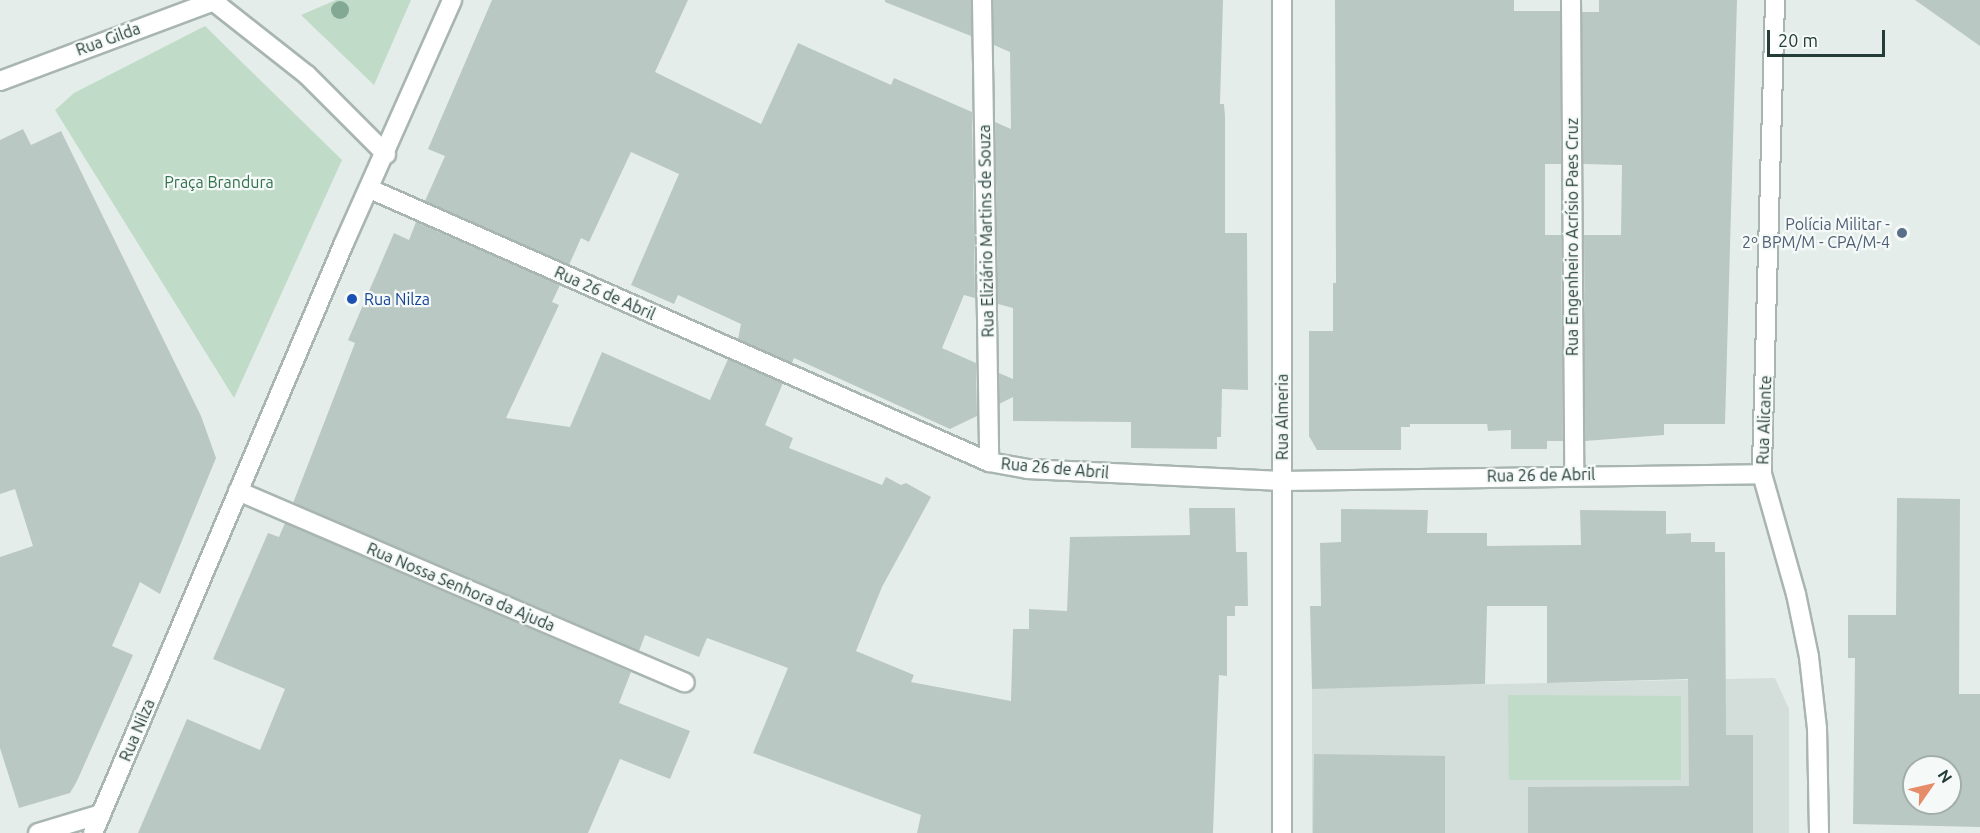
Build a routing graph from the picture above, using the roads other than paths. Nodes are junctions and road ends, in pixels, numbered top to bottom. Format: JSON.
{"nodes":[{"id":1,"x":214,"y":0,"type":"edge"},
{"id":2,"x":452,"y":0,"type":"edge"},
{"id":3,"x":982,"y":0,"type":"edge"},
{"id":4,"x":1282,"y":0,"type":"edge"},
{"id":5,"x":1571,"y":0,"type":"edge"},
{"id":6,"x":1775,"y":0,"type":"edge"},
{"id":7,"x":0,"y":81,"type":"edge"},
{"id":8,"x":386,"y":154,"type":"junction"},
{"id":9,"x":370,"y":189,"type":"junction"},
{"id":10,"x":989,"y":462,"type":"junction"},
{"id":11,"x":1574,"y":474,"type":"junction"},
{"id":12,"x":1762,"y":474,"type":"junction"},
{"id":13,"x":1282,"y":481,"type":"junction"},
{"id":14,"x":238,"y":491,"type":"junction"},
{"id":15,"x":685,"y":683,"type":"dead end"},
{"id":16,"x":101,"y":814,"type":"junction"},
{"id":17,"x":38,"y":833,"type":"edge"},
{"id":18,"x":93,"y":833,"type":"edge"},
{"id":19,"x":1282,"y":833,"type":"edge"},
{"id":20,"x":1819,"y":833,"type":"edge"}],
"edges":[{"from":1,"to":7,"type":"street","name":"Rua Gilda"},
{"from":1,"to":8,"type":"street"},
{"from":2,"to":8,"type":"street","name":"Rua Nilza"},
{"from":3,"to":10,"type":"street","name":"Rua Eliziário Martins de Souza"},
{"from":4,"to":13,"type":"street","name":"Rua Almeria"},
{"from":5,"to":11,"type":"street","name":"Rua Engenheiro Acrísio Paes Cruz"},
{"from":6,"to":12,"type":"street","name":"Rua Alicante"},
{"from":8,"to":9,"type":"street","name":"Rua Nilza"},
{"from":9,"to":10,"type":"street","name":"Rua 26 de Abril"},
{"from":9,"to":14,"type":"street","name":"Rua Nilza"},
{"from":10,"to":13,"type":"street","name":"Rua 26 de Abril"},
{"from":11,"to":12,"type":"street","name":"Rua 26 de Abril"},
{"from":11,"to":13,"type":"street","name":"Rua 26 de Abril"},
{"from":12,"to":20,"type":"street","name":"Rua Alicante"},
{"from":13,"to":19,"type":"street","name":"Rua Almeria"},
{"from":14,"to":15,"type":"street","name":"Rua Nossa Senhora da Ajuda"},
{"from":14,"to":16,"type":"street","name":"Rua Nilza"},
{"from":16,"to":17,"type":"street"},
{"from":16,"to":18,"type":"street","name":"Rua Nilza"}]}
